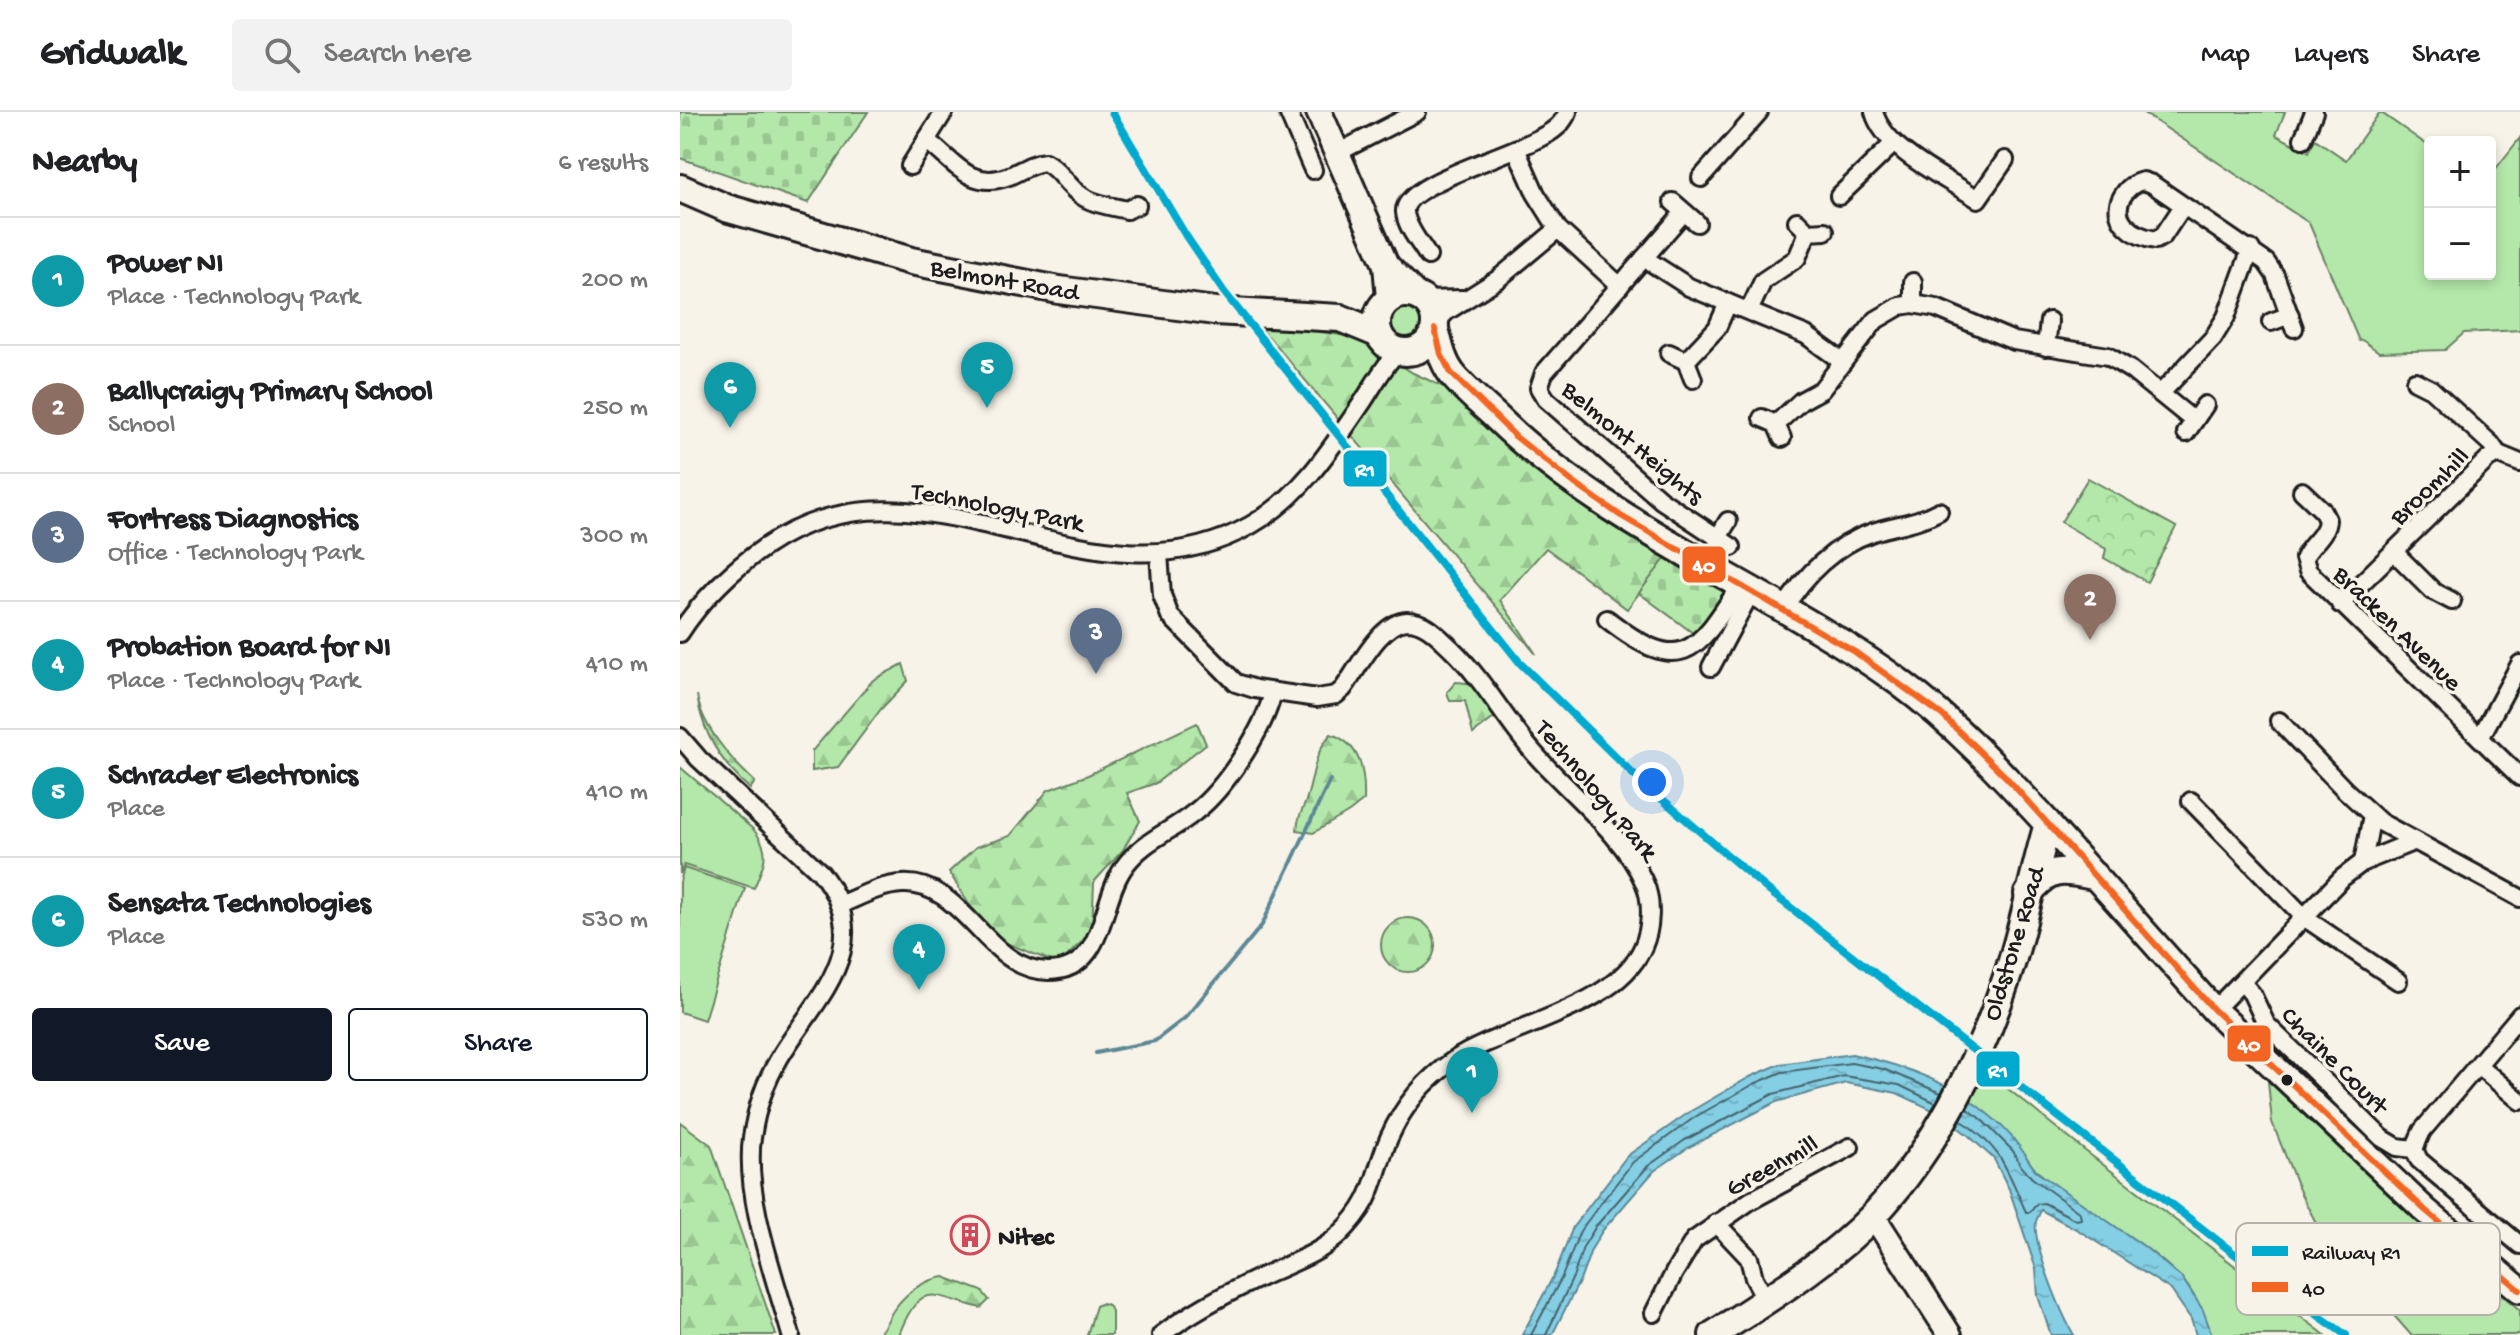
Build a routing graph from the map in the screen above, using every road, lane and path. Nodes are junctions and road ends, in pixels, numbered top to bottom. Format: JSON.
{"nodes":[{"id":1,"x":944,"y":112,"type":"edge"},
{"id":2,"x":1288,"y":112,"type":"edge"},
{"id":3,"x":1319,"y":112,"type":"edge"},
{"id":4,"x":1417,"y":112,"type":"edge"},
{"id":5,"x":1568,"y":112,"type":"edge"},
{"id":6,"x":1759,"y":112,"type":"edge"},
{"id":7,"x":1874,"y":112,"type":"edge"},
{"id":8,"x":2294,"y":112,"type":"edge"},
{"id":9,"x":2313,"y":115,"type":"edge"},
{"id":10,"x":2303,"y":139,"type":"dead end"},
{"id":11,"x":926,"y":140,"type":"junction"},
{"id":12,"x":1893,"y":144,"type":"junction"},
{"id":13,"x":1516,"y":149,"type":"junction"},
{"id":14,"x":1337,"y":153,"type":"junction"},
{"id":15,"x":2005,"y":160,"type":"dead end"},
{"id":16,"x":910,"y":166,"type":"dead end"},
{"id":17,"x":1313,"y":170,"type":"dead end"},
{"id":18,"x":1701,"y":178,"type":"dead end"},
{"id":19,"x":680,"y":188,"type":"edge"},
{"id":20,"x":1839,"y":196,"type":"dead end"},
{"id":21,"x":2183,"y":206,"type":"dead end"},
{"id":22,"x":1684,"y":212,"type":"dead end"},
{"id":23,"x":1810,"y":228,"type":"dead end"},
{"id":24,"x":1125,"y":229,"type":"dead end"},
{"id":25,"x":1558,"y":229,"type":"junction"},
{"id":26,"x":2251,"y":249,"type":"junction"},
{"id":27,"x":1428,"y":256,"type":"dead end"},
{"id":28,"x":1644,"y":258,"type":"junction"},
{"id":29,"x":1913,"y":282,"type":"dead end"},
{"id":30,"x":1620,"y":286,"type":"junction"},
{"id":31,"x":1463,"y":299,"type":"junction"},
{"id":32,"x":1728,"y":303,"type":"junction"},
{"id":33,"x":1913,"y":304,"type":"junction"},
{"id":34,"x":1414,"y":308,"type":"junction"},
{"id":35,"x":1749,"y":311,"type":"junction"},
{"id":36,"x":1340,"y":318,"type":"junction"},
{"id":37,"x":2049,"y":321,"type":"dead end"},
{"id":38,"x":2271,"y":322,"type":"dead end"},
{"id":39,"x":2046,"y":347,"type":"junction"},
{"id":40,"x":1392,"y":349,"type":"junction"},
{"id":41,"x":1669,"y":353,"type":"dead end"},
{"id":42,"x":1686,"y":361,"type":"junction"},
{"id":43,"x":1843,"y":362,"type":"junction"},
{"id":44,"x":1451,"y":373,"type":"junction"},
{"id":45,"x":1693,"y":379,"type":"dead end"},
{"id":46,"x":2415,"y":381,"type":"dead end"},
{"id":47,"x":2161,"y":393,"type":"junction"},
{"id":48,"x":2205,"y":405,"type":"dead end"},
{"id":49,"x":1773,"y":427,"type":"dead end"},
{"id":50,"x":2498,"y":454,"type":"junction"},
{"id":51,"x":2520,"y":463,"type":"edge"},
{"id":52,"x":2302,"y":491,"type":"dead end"},
{"id":53,"x":1939,"y":511,"type":"dead end"},
{"id":54,"x":1728,"y":521,"type":"dead end"},
{"id":55,"x":2394,"y":552,"type":"junction"},
{"id":56,"x":1159,"y":554,"type":"junction"},
{"id":57,"x":1747,"y":587,"type":"junction"},
{"id":58,"x":2452,"y":601,"type":"dead end"},
{"id":59,"x":2340,"y":604,"type":"junction"},
{"id":60,"x":1784,"y":609,"type":"junction"},
{"id":61,"x":1607,"y":619,"type":"dead end"},
{"id":62,"x":680,"y":633,"type":"edge"},
{"id":63,"x":2520,"y":664,"type":"edge"},
{"id":64,"x":1711,"y":667,"type":"dead end"},
{"id":65,"x":1273,"y":692,"type":"junction"},
{"id":66,"x":2279,"y":721,"type":"dead end"},
{"id":67,"x":680,"y":737,"type":"edge"},
{"id":68,"x":2480,"y":738,"type":"junction"},
{"id":69,"x":2520,"y":777,"type":"edge"},
{"id":70,"x":2191,"y":801,"type":"dead end"},
{"id":71,"x":2372,"y":815,"type":"junction"},
{"id":72,"x":2048,"y":824,"type":"junction"},
{"id":73,"x":2415,"y":841,"type":"junction"},
{"id":74,"x":2363,"y":862,"type":"junction"},
{"id":75,"x":2094,"y":876,"type":"junction"},
{"id":76,"x":2028,"y":894,"type":"junction"},
{"id":77,"x":2520,"y":898,"type":"edge"},
{"id":78,"x":839,"y":905,"type":"junction"},
{"id":79,"x":2305,"y":918,"type":"junction"},
{"id":80,"x":2398,"y":981,"type":"dead end"},
{"id":81,"x":2242,"y":982,"type":"junction"},
{"id":82,"x":2214,"y":1010,"type":"junction"},
{"id":83,"x":2520,"y":1015,"type":"edge"},
{"id":84,"x":2479,"y":1066,"type":"junction"},
{"id":85,"x":2520,"y":1101,"type":"edge"},
{"id":86,"x":1850,"y":1147,"type":"dead end"},
{"id":87,"x":2414,"y":1149,"type":"junction"},
{"id":88,"x":1873,"y":1215,"type":"junction"},
{"id":89,"x":1716,"y":1223,"type":"junction"},
{"id":90,"x":2440,"y":1223,"type":"edge"},
{"id":91,"x":2494,"y":1223,"type":"edge"},
{"id":92,"x":2500,"y":1228,"type":"edge"},
{"id":93,"x":2520,"y":1245,"type":"edge"},
{"id":94,"x":2500,"y":1273,"type":"edge"},
{"id":95,"x":2520,"y":1290,"type":"edge"},
{"id":96,"x":1766,"y":1300,"type":"junction"},
{"id":97,"x":1654,"y":1313,"type":"dead end"},
{"id":98,"x":791,"y":1335,"type":"edge"},
{"id":99,"x":1161,"y":1335,"type":"edge"},
{"id":100,"x":1713,"y":1335,"type":"edge"},
{"id":101,"x":1950,"y":1335,"type":"edge"}],
"edges":[{"from":1,"to":11,"type":"street"},
{"from":2,"to":17,"type":"street"},
{"from":3,"to":14,"type":"main road"},
{"from":4,"to":14,"type":"street"},
{"from":5,"to":13,"type":"street"},
{"from":6,"to":18,"type":"street"},
{"from":7,"to":12,"type":"street"},
{"from":8,"to":9,"type":"street"},
{"from":9,"to":10,"type":"street"},
{"from":11,"to":16,"type":"street"},
{"from":11,"to":24,"type":"street"},
{"from":12,"to":15,"type":"street"},
{"from":12,"to":20,"type":"street"},
{"from":13,"to":25,"type":"street"},
{"from":13,"to":27,"type":"street"},
{"from":14,"to":34,"type":"main road"},
{"from":19,"to":36,"type":"highway","name":"Belmont Road"},
{"from":21,"to":26,"type":"street"},
{"from":22,"to":28,"type":"street","name":"Belmont Heights"},
{"from":23,"to":35,"type":"street"},
{"from":25,"to":30,"type":"street"},
{"from":25,"to":31,"type":"street"},
{"from":26,"to":38,"type":"street"},
{"from":26,"to":47,"type":"street"},
{"from":28,"to":30,"type":"street","name":"Belmont Heights"},
{"from":28,"to":32,"type":"street"},
{"from":29,"to":33,"type":"street"},
{"from":30,"to":54,"type":"street","name":"Belmont Heights"},
{"from":31,"to":34,"type":"street"},
{"from":31,"to":34,"type":"street"},
{"from":32,"to":35,"type":"street"},
{"from":32,"to":42,"type":"street"},
{"from":33,"to":39,"type":"street"},
{"from":33,"to":43,"type":"street"},
{"from":34,"to":36,"type":"highway","name":"Belmont Road"},
{"from":34,"to":40,"type":"highway"},
{"from":34,"to":40,"type":"highway"},
{"from":34,"to":44,"type":"highway"},
{"from":35,"to":43,"type":"street"},
{"from":36,"to":40,"type":"highway","name":"Belmont Road"},
{"from":37,"to":39,"type":"street"},
{"from":39,"to":47,"type":"street"},
{"from":40,"to":44,"type":"highway","name":"Belmont Road"},
{"from":40,"to":56,"type":"street","name":"Technology Park"},
{"from":41,"to":42,"type":"street"},
{"from":42,"to":45,"type":"street"},
{"from":43,"to":49,"type":"street"},
{"from":44,"to":57,"type":"highway"},
{"from":46,"to":50,"type":"street"},
{"from":47,"to":48,"type":"street"},
{"from":50,"to":51,"type":"street"},
{"from":50,"to":55,"type":"street","name":"Broomhill"},
{"from":52,"to":59,"type":"street","name":"Bracken Avenue"},
{"from":53,"to":60,"type":"street"},
{"from":55,"to":58,"type":"street","name":"Broomhill"},
{"from":55,"to":59,"type":"street","name":"Broomhill"},
{"from":56,"to":62,"type":"street","name":"Technology Park"},
{"from":56,"to":65,"type":"street","name":"Technology Park"},
{"from":57,"to":60,"type":"highway"},
{"from":57,"to":61,"type":"street"},
{"from":57,"to":64,"type":"street"},
{"from":59,"to":68,"type":"street","name":"Bracken Avenue"},
{"from":60,"to":72,"type":"highway"},
{"from":63,"to":68,"type":"street"},
{"from":65,"to":78,"type":"street"},
{"from":65,"to":99,"type":"street","name":"Technology Park"},
{"from":66,"to":71,"type":"street"},
{"from":67,"to":78,"type":"street"},
{"from":68,"to":69,"type":"street","name":"Bracken Avenue"},
{"from":70,"to":79,"type":"street"},
{"from":71,"to":73,"type":"street"},
{"from":71,"to":74,"type":"street"},
{"from":72,"to":75,"type":"main road"},
{"from":72,"to":76,"type":"highway","name":"Oldstone Road"},
{"from":73,"to":74,"type":"street"},
{"from":73,"to":77,"type":"street"},
{"from":74,"to":79,"type":"street"},
{"from":75,"to":76,"type":"highway"},
{"from":75,"to":82,"type":"main road"},
{"from":76,"to":88,"type":"highway","name":"Oldstone Road"},
{"from":78,"to":98,"type":"street"},
{"from":79,"to":80,"type":"street"},
{"from":79,"to":81,"type":"street"},
{"from":81,"to":82,"type":"street"},
{"from":81,"to":87,"type":"street","name":"Chaine Court"},
{"from":82,"to":90,"type":"main road"},
{"from":83,"to":84,"type":"street"},
{"from":84,"to":85,"type":"street"},
{"from":84,"to":87,"type":"street"},
{"from":86,"to":89,"type":"street","name":"Greenmill"},
{"from":87,"to":91,"type":"street"},
{"from":88,"to":96,"type":"highway","name":"Oldstone Road"},
{"from":88,"to":101,"type":"main road"},
{"from":89,"to":96,"type":"street","name":"Greenmill"},
{"from":89,"to":97,"type":"street","name":"Greenmill"},
{"from":92,"to":93,"type":"street"},
{"from":94,"to":95,"type":"main road"},
{"from":96,"to":100,"type":"highway","name":"Oldstone Road"}]}
